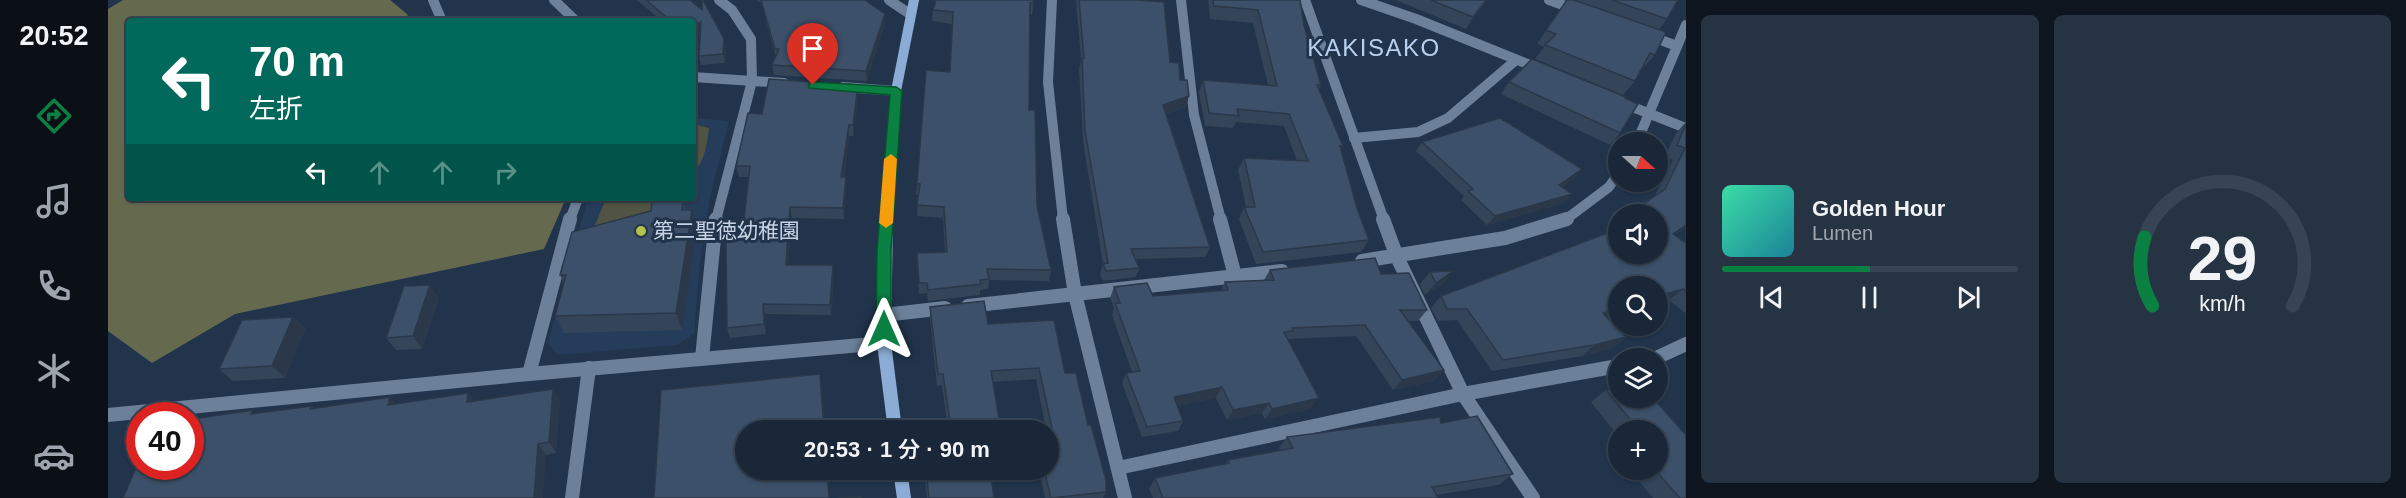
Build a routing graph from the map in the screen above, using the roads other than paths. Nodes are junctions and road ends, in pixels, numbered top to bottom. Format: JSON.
{"nodes":[{"id":1,"x":433,"y":0,"type":"edge"},
{"id":2,"x":554,"y":0,"type":"edge"},
{"id":3,"x":719,"y":0,"type":"edge"},
{"id":4,"x":889,"y":0,"type":"edge"},
{"id":5,"x":914,"y":0,"type":"edge"},
{"id":6,"x":1052,"y":0,"type":"edge"},
{"id":7,"x":1181,"y":0,"type":"edge"},
{"id":8,"x":1305,"y":0,"type":"edge"},
{"id":9,"x":1361,"y":0,"type":"edge"},
{"id":10,"x":1550,"y":0,"type":"edge"},
{"id":11,"x":910,"y":14,"type":"junction"},
{"id":12,"x":1592,"y":15,"type":"edge"},
{"id":13,"x":441,"y":18,"type":"edge"},
{"id":14,"x":573,"y":18,"type":"edge"},
{"id":15,"x":1686,"y":25,"type":"edge"},
{"id":16,"x":1635,"y":31,"type":"edge"},
{"id":17,"x":1677,"y":46,"type":"junction"},
{"id":18,"x":1516,"y":60,"type":"junction"},
{"id":19,"x":1549,"y":73,"type":"edge"},
{"id":20,"x":696,"y":77,"type":"edge"},
{"id":21,"x":752,"y":81,"type":"junction"},
{"id":22,"x":796,"y":84,"type":"edge"},
{"id":23,"x":829,"y":86,"type":"edge"},
{"id":24,"x":896,"y":91,"type":"junction"},
{"id":25,"x":1605,"y":95,"type":"edge"},
{"id":26,"x":1649,"y":113,"type":"junction"},
{"id":27,"x":1686,"y":128,"type":"edge"},
{"id":28,"x":1641,"y":132,"type":"edge"},
{"id":29,"x":1354,"y":138,"type":"junction"},
{"id":30,"x":1608,"y":189,"type":"edge"},
{"id":31,"x":577,"y":201,"type":"edge"},
{"id":32,"x":1397,"y":257,"type":"junction"},
{"id":33,"x":1351,"y":263,"type":"edge"},
{"id":34,"x":1293,"y":269,"type":"edge"},
{"id":35,"x":1235,"y":276,"type":"junction"},
{"id":36,"x":1075,"y":294,"type":"junction"},
{"id":37,"x":884,"y":315,"type":"junction"},
{"id":38,"x":884,"y":343,"type":"junction"},
{"id":39,"x":1686,"y":344,"type":"edge"},
{"id":40,"x":1668,"y":352,"type":"edge"},
{"id":41,"x":702,"y":358,"type":"junction"},
{"id":42,"x":589,"y":368,"type":"junction"},
{"id":43,"x":1608,"y":368,"type":"edge"},
{"id":44,"x":529,"y":374,"type":"junction"},
{"id":45,"x":1463,"y":394,"type":"junction"},
{"id":46,"x":108,"y":415,"type":"edge"},
{"id":47,"x":894,"y":420,"type":"edge"},
{"id":48,"x":1118,"y":468,"type":"junction"},
{"id":49,"x":901,"y":480,"type":"edge"},
{"id":50,"x":572,"y":498,"type":"edge"},
{"id":51,"x":904,"y":498,"type":"edge"},
{"id":52,"x":1125,"y":498,"type":"edge"},
{"id":53,"x":1533,"y":498,"type":"edge"}],
"edges":[{"from":1,"to":13,"type":"street"},
{"from":2,"to":14,"type":"street"},
{"from":3,"to":21,"type":"street"},
{"from":4,"to":11,"type":"street"},
{"from":5,"to":11,"type":"street"},
{"from":6,"to":36,"type":"street"},
{"from":7,"to":35,"type":"street"},
{"from":8,"to":29,"type":"street"},
{"from":9,"to":18,"type":"street"},
{"from":10,"to":12,"type":"street"},
{"from":11,"to":24,"type":"street"},
{"from":15,"to":17,"type":"street"},
{"from":16,"to":17,"type":"street"},
{"from":17,"to":26,"type":"street"},
{"from":18,"to":19,"type":"street"},
{"from":18,"to":29,"type":"street"},
{"from":20,"to":21,"type":"street"},
{"from":21,"to":22,"type":"street"},
{"from":21,"to":41,"type":"street"},
{"from":23,"to":24,"type":"street"},
{"from":24,"to":37,"type":"street"},
{"from":25,"to":26,"type":"street"},
{"from":26,"to":27,"type":"street"},
{"from":26,"to":28,"type":"street"},
{"from":29,"to":32,"type":"street"},
{"from":30,"to":32,"type":"street"},
{"from":31,"to":44,"type":"street"},
{"from":32,"to":33,"type":"street"},
{"from":32,"to":45,"type":"street"},
{"from":34,"to":35,"type":"street"},
{"from":35,"to":36,"type":"street"},
{"from":36,"to":37,"type":"street"},
{"from":36,"to":48,"type":"street"},
{"from":37,"to":38,"type":"street"},
{"from":38,"to":41,"type":"street"},
{"from":38,"to":47,"type":"street"},
{"from":39,"to":40,"type":"street"},
{"from":41,"to":42,"type":"street"},
{"from":42,"to":44,"type":"street"},
{"from":42,"to":50,"type":"street"},
{"from":43,"to":45,"type":"street"},
{"from":44,"to":46,"type":"street"},
{"from":45,"to":48,"type":"street"},
{"from":45,"to":53,"type":"street"},
{"from":48,"to":52,"type":"street"},
{"from":49,"to":51,"type":"street"}]}
